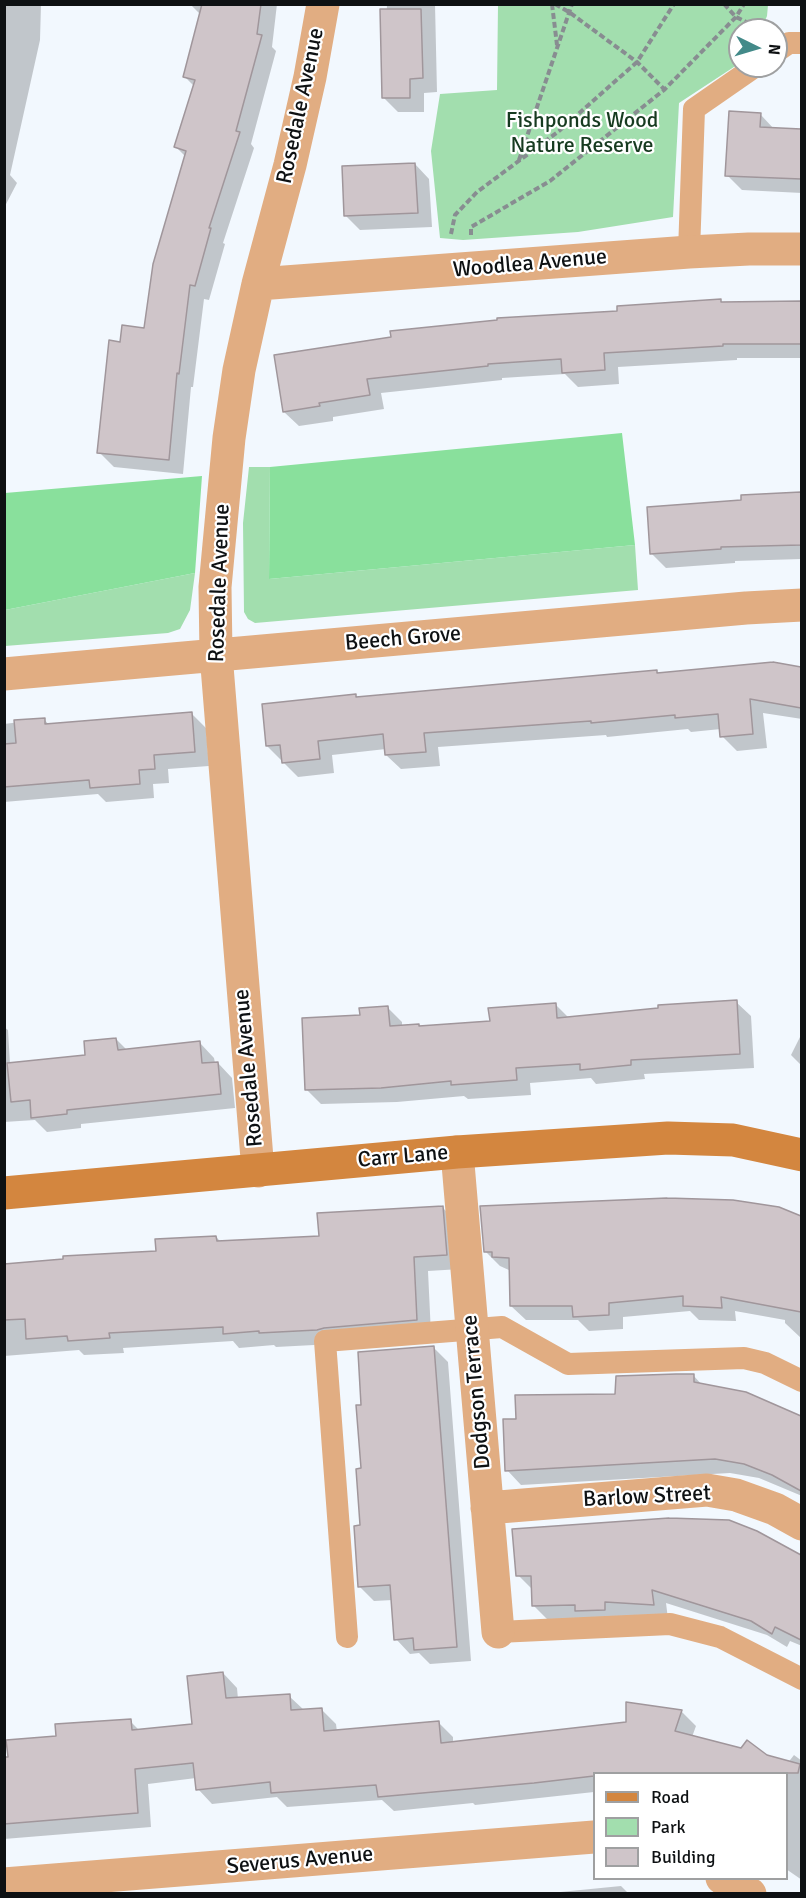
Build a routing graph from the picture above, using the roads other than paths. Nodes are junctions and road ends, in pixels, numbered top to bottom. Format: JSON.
{"nodes":[{"id":1,"x":322,"y":4,"type":"edge"},
{"id":2,"x":739,"y":78,"type":"edge"},
{"id":3,"x":801,"y":249,"type":"edge"},
{"id":4,"x":689,"y":252,"type":"junction"},
{"id":5,"x":258,"y":284,"type":"junction"},
{"id":6,"x":801,"y":605,"type":"edge"},
{"id":7,"x":216,"y":654,"type":"junction"},
{"id":8,"x":4,"y":674,"type":"edge"},
{"id":9,"x":457,"y":1152,"type":"junction"},
{"id":10,"x":801,"y":1155,"type":"edge"},
{"id":11,"x":258,"y":1171,"type":"junction"},
{"id":12,"x":4,"y":1193,"type":"edge"},
{"id":13,"x":471,"y":1329,"type":"junction"},
{"id":14,"x":801,"y":1382,"type":"edge"},
{"id":15,"x":487,"y":1508,"type":"junction"},
{"id":16,"x":801,"y":1524,"type":"edge"},
{"id":17,"x":498,"y":1632,"type":"joint"},
{"id":18,"x":347,"y":1637,"type":"dead end"},
{"id":19,"x":801,"y":1678,"type":"edge"},
{"id":20,"x":593,"y":1837,"type":"edge"},
{"id":21,"x":727,"y":1880,"type":"edge"},
{"id":22,"x":4,"y":1884,"type":"edge"},
{"id":23,"x":750,"y":1893,"type":"edge"}],
"edges":[{"from":1,"to":5,"type":"street","name":"Rosedale Avenue"},
{"from":2,"to":4,"type":"lane"},
{"from":3,"to":4,"type":"street","name":"Woodlea Avenue"},
{"from":4,"to":5,"type":"street","name":"Woodlea Avenue"},
{"from":5,"to":7,"type":"street","name":"Rosedale Avenue"},
{"from":6,"to":7,"type":"street","name":"Beech Grove"},
{"from":7,"to":8,"type":"street","name":"Beech Grove"},
{"from":7,"to":11,"type":"street","name":"Rosedale Avenue"},
{"from":9,"to":10,"type":"street","name":"Carr Lane"},
{"from":9,"to":11,"type":"street","name":"Carr Lane"},
{"from":9,"to":13,"type":"street","name":"Dodgson Terrace"},
{"from":11,"to":12,"type":"street","name":"Carr Lane"},
{"from":13,"to":14,"type":"lane"},
{"from":13,"to":15,"type":"street","name":"Dodgson Terrace"},
{"from":13,"to":18,"type":"lane"},
{"from":15,"to":16,"type":"street","name":"Barlow Street"},
{"from":15,"to":17,"type":"street","name":"Dodgson Terrace"},
{"from":17,"to":19,"type":"lane"},
{"from":20,"to":22,"type":"street","name":"Severus Avenue"},
{"from":21,"to":23,"type":"street"}]}
